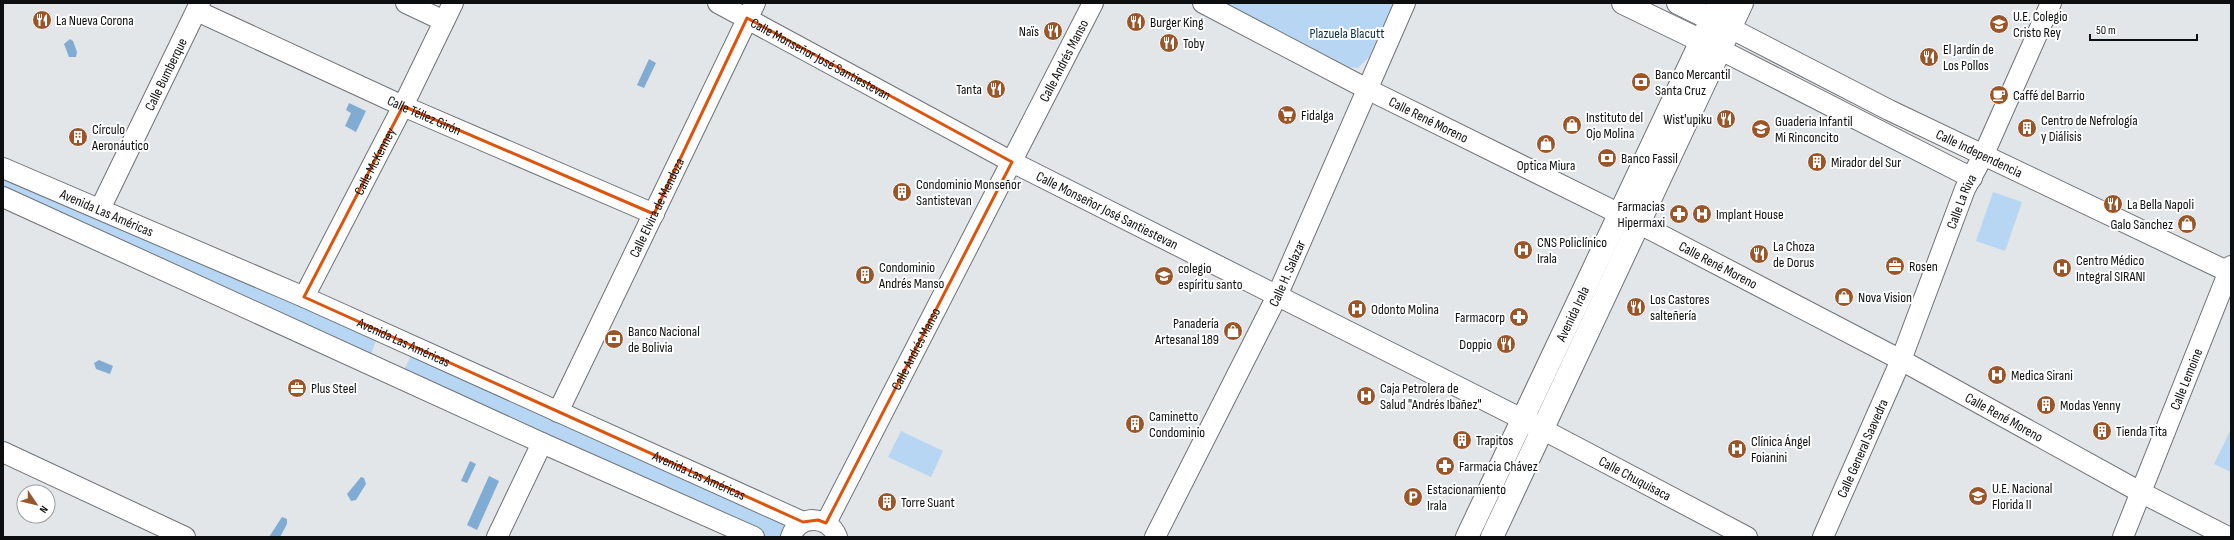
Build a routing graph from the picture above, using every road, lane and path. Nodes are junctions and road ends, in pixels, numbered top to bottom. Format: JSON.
{"nodes":[{"id":1,"x":406,"y":3,"type":"edge"},
{"id":2,"x":453,"y":3,"type":"edge"},
{"id":3,"x":718,"y":3,"type":"edge"},
{"id":4,"x":1093,"y":3,"type":"edge"},
{"id":5,"x":1203,"y":3,"type":"edge"},
{"id":6,"x":1405,"y":3,"type":"edge"},
{"id":7,"x":1623,"y":3,"type":"edge"},
{"id":8,"x":1678,"y":3,"type":"edge"},
{"id":9,"x":1742,"y":3,"type":"edge"},
{"id":10,"x":2051,"y":3,"type":"edge"},
{"id":11,"x":199,"y":7,"type":"edge"},
{"id":12,"x":751,"y":11,"type":"edge"},
{"id":13,"x":1720,"y":17,"type":"edge"},
{"id":14,"x":444,"y":21,"type":"junction"},
{"id":15,"x":1710,"y":46,"type":"junction"},
{"id":16,"x":1367,"y":88,"type":"junction"},
{"id":17,"x":403,"y":106,"type":"junction"},
{"id":18,"x":1983,"y":156,"type":"junction"},
{"id":19,"x":1012,"y":162,"type":"junction"},
{"id":20,"x":3,"y":168,"type":"edge"},
{"id":21,"x":1972,"y":178,"type":"junction"},
{"id":22,"x":3,"y":197,"type":"edge"},
{"id":23,"x":100,"y":209,"type":"junction"},
{"id":24,"x":654,"y":214,"type":"junction"},
{"id":25,"x":1629,"y":219,"type":"junction"},
{"id":26,"x":2230,"y":270,"type":"edge"},
{"id":27,"x":304,"y":296,"type":"junction"},
{"id":28,"x":1277,"y":296,"type":"junction"},
{"id":29,"x":398,"y":340,"type":"junction"},
{"id":30,"x":1901,"y":360,"type":"junction"},
{"id":31,"x":385,"y":371,"type":"junction"},
{"id":32,"x":558,"y":412,"type":"junction"},
{"id":33,"x":1523,"y":419,"type":"junction"},
{"id":34,"x":1542,"y":429,"type":"junction"},
{"id":35,"x":542,"y":443,"type":"junction"},
{"id":36,"x":3,"y":452,"type":"edge"},
{"id":37,"x":2142,"y":493,"type":"junction"},
{"id":38,"x":797,"y":530,"type":"edge"},
{"id":39,"x":831,"y":530,"type":"edge"},
{"id":40,"x":185,"y":537,"type":"edge"},
{"id":41,"x":497,"y":537,"type":"edge"},
{"id":42,"x":754,"y":537,"type":"edge"},
{"id":43,"x":1155,"y":537,"type":"edge"},
{"id":44,"x":1467,"y":537,"type":"edge"},
{"id":45,"x":1492,"y":537,"type":"edge"},
{"id":46,"x":1747,"y":537,"type":"edge"},
{"id":47,"x":1823,"y":537,"type":"edge"},
{"id":48,"x":2123,"y":537,"type":"edge"},
{"id":49,"x":2228,"y":537,"type":"edge"}],
"edges":[{"from":1,"to":14,"type":"street"},
{"from":2,"to":14,"type":"street","name":"Calle McKenney"},
{"from":3,"to":12,"type":"street","name":"Calle Monseñor José Santiestevan"},
{"from":4,"to":19,"type":"street","name":"Calle Andrés Manso"},
{"from":5,"to":16,"type":"street","name":"Calle René Moreno"},
{"from":6,"to":16,"type":"street","name":"Calle H. Salazar"},
{"from":7,"to":15,"type":"main road"},
{"from":8,"to":13,"type":"main road"},
{"from":9,"to":13,"type":"main road","name":"Avenida Irala"},
{"from":10,"to":18,"type":"street","name":"Calle La Riva"},
{"from":11,"to":17,"type":"street","name":"Calle Téllez Girón"},
{"from":11,"to":23,"type":"street","name":"Calle Bumberque"},
{"from":12,"to":19,"type":"street","name":"Calle Monseñor José Santiestevan"},
{"from":12,"to":24,"type":"street","name":"Calle Elvira de Mendoza"},
{"from":13,"to":15,"type":"main road","name":"Avenida Irala"},
{"from":13,"to":18,"type":"street","name":"Calle Independencia"},
{"from":14,"to":17,"type":"street","name":"Calle McKenney"},
{"from":15,"to":21,"type":"street","name":"Calle Independencia"},
{"from":15,"to":25,"type":"main road","name":"Avenida Irala"},
{"from":16,"to":25,"type":"street","name":"Calle René Moreno"},
{"from":16,"to":28,"type":"street","name":"Calle H. Salazar"},
{"from":17,"to":24,"type":"street","name":"Calle Téllez Girón"},
{"from":17,"to":27,"type":"street","name":"Calle McKenney"},
{"from":18,"to":21,"type":"street","name":"Calle La Riva"},
{"from":18,"to":26,"type":"street","name":"Calle Independencia"},
{"from":19,"to":28,"type":"street","name":"Calle Monseñor José Santiestevan"},
{"from":19,"to":39,"type":"street","name":"Calle Andrés Manso"},
{"from":20,"to":23,"type":"street","name":"Avenida Las Américas"},
{"from":21,"to":30,"type":"street","name":"Calle La Riva"},
{"from":22,"to":31,"type":"street","name":"Avenida Las Américas"},
{"from":23,"to":27,"type":"street","name":"Avenida Las Américas"},
{"from":24,"to":32,"type":"street","name":"Calle Elvira de Mendoza"},
{"from":25,"to":30,"type":"street","name":"Calle René Moreno"},
{"from":25,"to":33,"type":"main road","name":"Avenida Irala"},
{"from":25,"to":34,"type":"main road","name":"Avenida Irala"},
{"from":26,"to":37,"type":"street","name":"Calle Lemoine"},
{"from":27,"to":29,"type":"street","name":"Avenida Las Américas"},
{"from":28,"to":33,"type":"street","name":"Calle Monseñor José Santiestevan"},
{"from":28,"to":43,"type":"street","name":"Calle H. Salazar"},
{"from":29,"to":31,"type":"street"},
{"from":29,"to":32,"type":"street","name":"Avenida Las Américas"},
{"from":30,"to":37,"type":"street","name":"Calle René Moreno"},
{"from":30,"to":47,"type":"street","name":"Calle General Saavedra"},
{"from":31,"to":35,"type":"street","name":"Avenida Las Américas"},
{"from":32,"to":38,"type":"street","name":"Avenida Las Américas"},
{"from":33,"to":34,"type":"street","name":"Calle Chuquisaca"},
{"from":33,"to":44,"type":"main road","name":"Avenida Irala"},
{"from":34,"to":45,"type":"main road","name":"Avenida Irala"},
{"from":34,"to":46,"type":"street","name":"Calle Chuquisaca"},
{"from":35,"to":41,"type":"street"},
{"from":35,"to":42,"type":"street","name":"Avenida Las Américas"},
{"from":36,"to":40,"type":"street"},
{"from":37,"to":48,"type":"street","name":"Calle Lemoine"},
{"from":37,"to":49,"type":"street","name":"Calle René Moreno"},
{"from":38,"to":39,"type":"street"}]}
